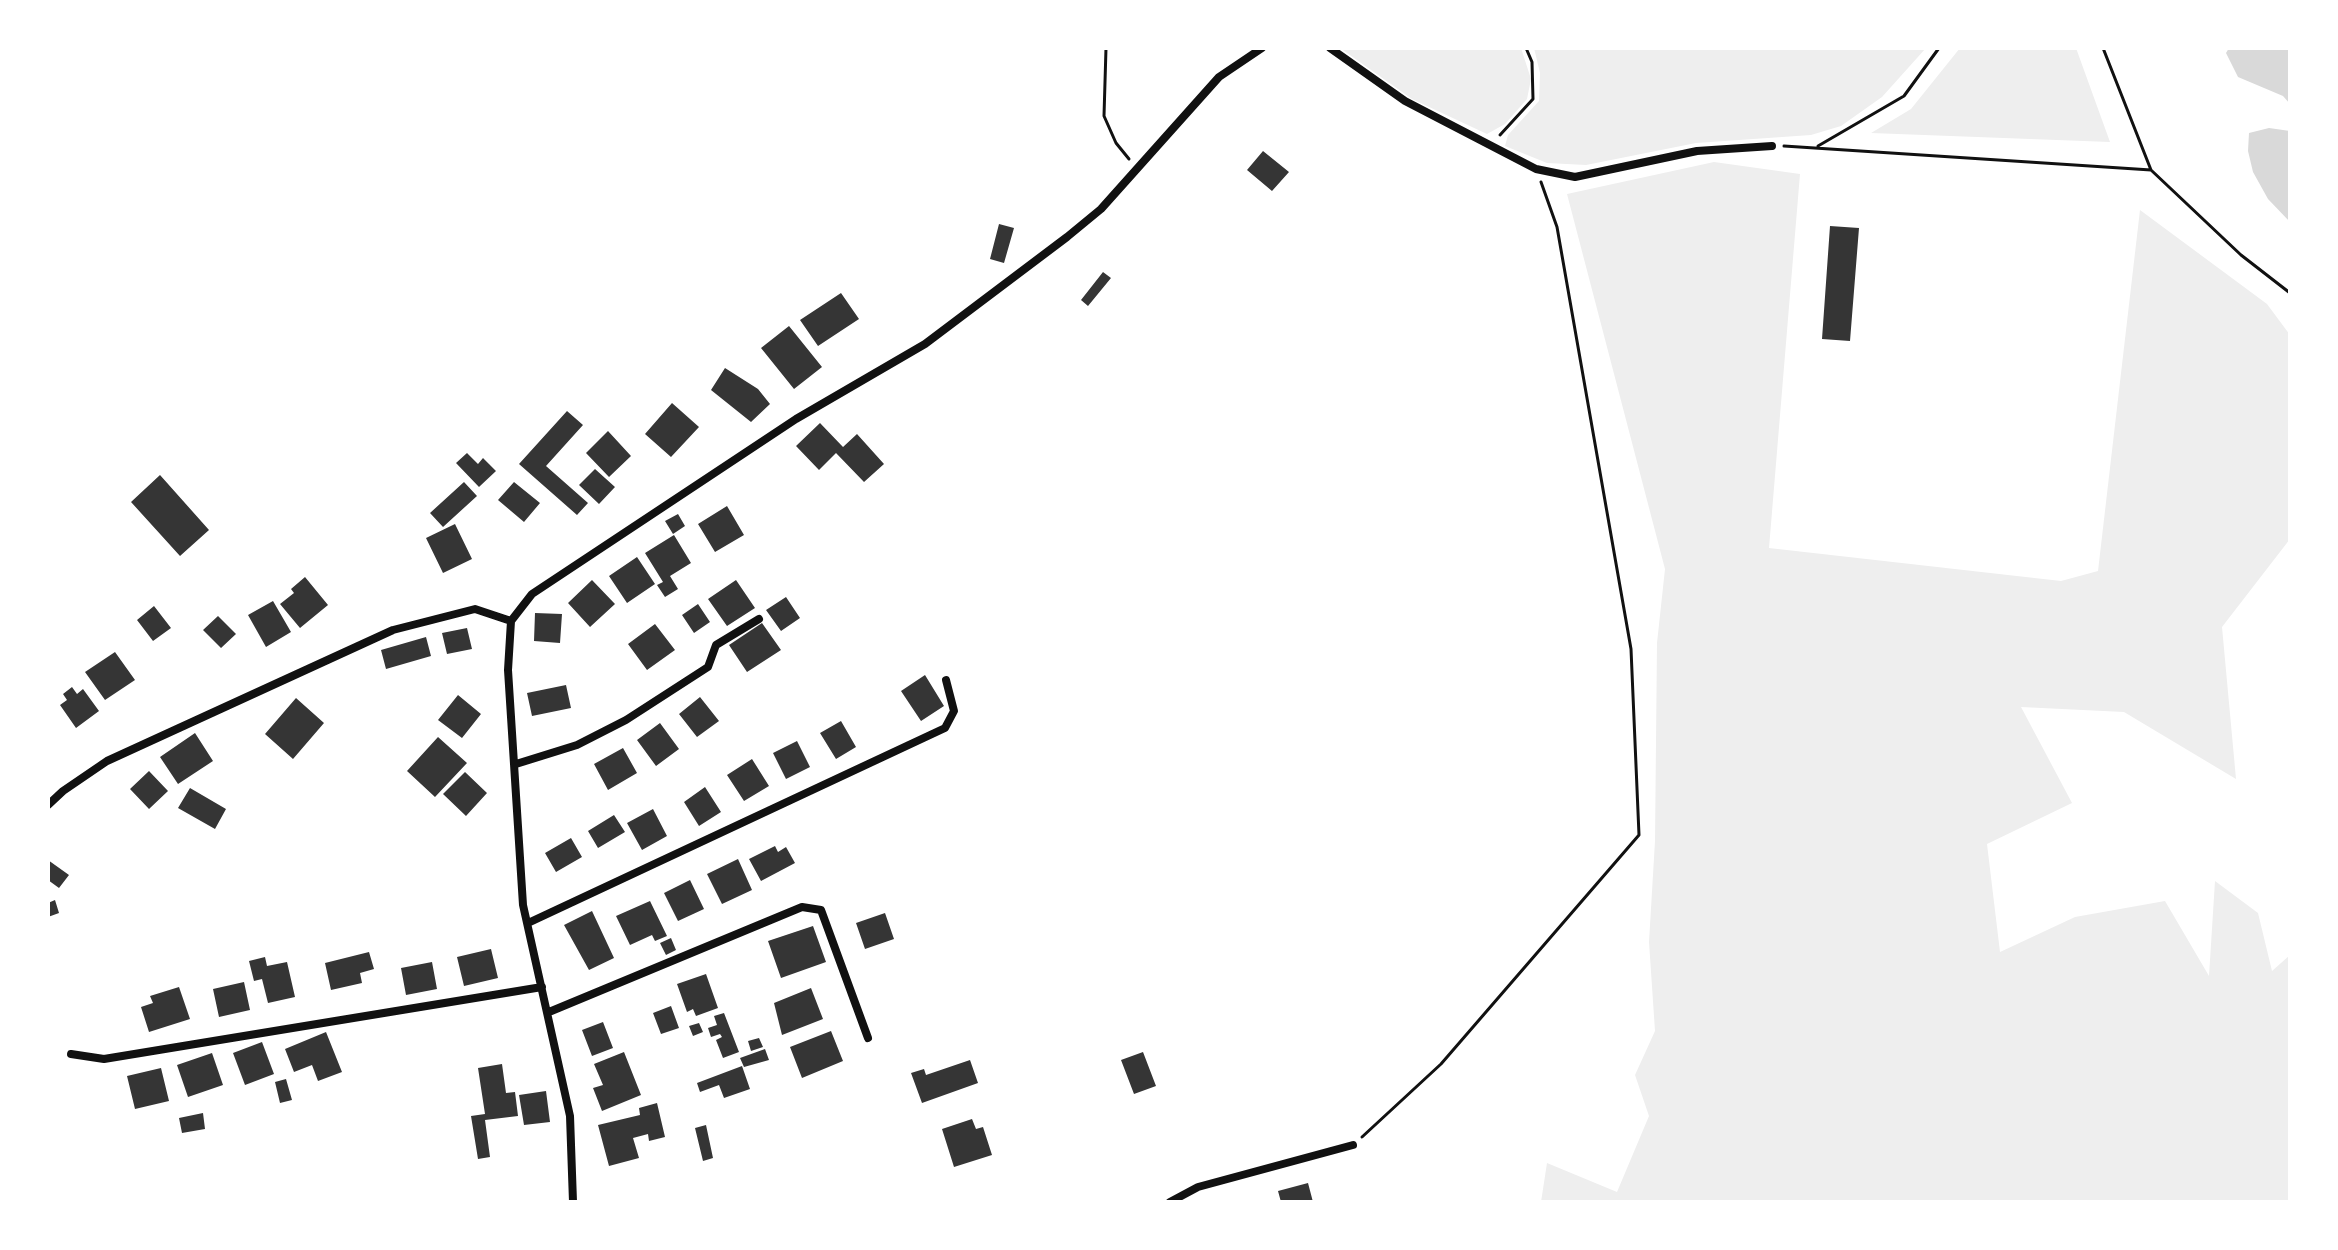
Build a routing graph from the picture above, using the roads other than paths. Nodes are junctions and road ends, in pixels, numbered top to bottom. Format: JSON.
{"nodes":[{"id":1,"x":1262,"y":48,"type":"edge"},
{"id":2,"x":1330,"y":48,"type":"edge"},
{"id":3,"x":1772,"y":146,"type":"road end"},
{"id":4,"x":759,"y":619,"type":"dead end"},
{"id":5,"x":511,"y":621,"type":"junction"},
{"id":6,"x":946,"y":680,"type":"dead end"},
{"id":7,"x":516,"y":764,"type":"junction"},
{"id":8,"x":48,"y":805,"type":"edge"},
{"id":9,"x":528,"y":923,"type":"junction"},
{"id":10,"x":542,"y":987,"type":"junction"},
{"id":11,"x":549,"y":1012,"type":"junction"},
{"id":12,"x":868,"y":1038,"type":"dead end"},
{"id":13,"x":71,"y":1054,"type":"dead end"},
{"id":14,"x":1353,"y":1145,"type":"road end"},
{"id":15,"x":573,"y":1202,"type":"edge"},
{"id":16,"x":1170,"y":1202,"type":"edge"}],
"edges":[{"from":1,"to":5,"type":"street"},
{"from":2,"to":3,"type":"street"},
{"from":4,"to":7,"type":"street"},
{"from":5,"to":7,"type":"street"},
{"from":5,"to":8,"type":"street"},
{"from":6,"to":9,"type":"street"},
{"from":7,"to":9,"type":"street"},
{"from":9,"to":10,"type":"street"},
{"from":10,"to":11,"type":"street"},
{"from":10,"to":13,"type":"street"},
{"from":11,"to":12,"type":"street"},
{"from":11,"to":15,"type":"street"},
{"from":14,"to":16,"type":"street"}]}
